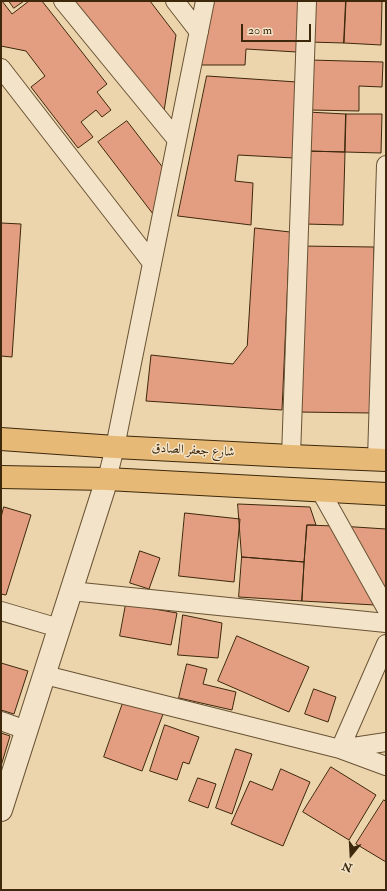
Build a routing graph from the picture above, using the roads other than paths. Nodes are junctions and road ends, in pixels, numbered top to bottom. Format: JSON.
{"nodes":[{"id":1,"x":63,"y":1,"type":"edge"},
{"id":2,"x":175,"y":1,"type":"edge"},
{"id":3,"x":205,"y":1,"type":"edge"},
{"id":4,"x":307,"y":1,"type":"edge"},
{"id":5,"x":199,"y":32,"type":"junction"},
{"id":6,"x":1,"y":68,"type":"edge"},
{"id":7,"x":177,"y":140,"type":"junction"},
{"id":8,"x":386,"y":165,"type":"edge"},
{"id":9,"x":152,"y":263,"type":"junction"},
{"id":10,"x":1,"y":439,"type":"edge"},
{"id":11,"x":115,"y":447,"type":"junction"},
{"id":12,"x":291,"y":456,"type":"junction"},
{"id":13,"x":382,"y":459,"type":"edge"},
{"id":14,"x":1,"y":477,"type":"edge"},
{"id":15,"x":107,"y":479,"type":"junction"},
{"id":16,"x":320,"y":490,"type":"junction"},
{"id":17,"x":386,"y":494,"type":"edge"},
{"id":18,"x":71,"y":591,"type":"junction"},
{"id":19,"x":386,"y":608,"type":"edge"},
{"id":20,"x":1,"y":611,"type":"edge"},
{"id":21,"x":386,"y":623,"type":"edge"},
{"id":22,"x":59,"y":628,"type":"junction"},
{"id":23,"x":386,"y":644,"type":"edge"},
{"id":24,"x":44,"y":675,"type":"junction"},
{"id":25,"x":1,"y":721,"type":"edge"},
{"id":26,"x":26,"y":730,"type":"junction"},
{"id":27,"x":386,"y":742,"type":"edge"},
{"id":28,"x":340,"y":749,"type":"junction"},
{"id":29,"x":386,"y":766,"type":"edge"},
{"id":30,"x":1,"y":810,"type":"edge"}],
"edges":[{"from":1,"to":7,"type":"street"},
{"from":2,"to":5,"type":"street"},
{"from":3,"to":5,"type":"street"},
{"from":4,"to":12,"type":"street"},
{"from":5,"to":7,"type":"street"},
{"from":6,"to":9,"type":"street"},
{"from":7,"to":9,"type":"street"},
{"from":8,"to":13,"type":"street"},
{"from":9,"to":11,"type":"street"},
{"from":10,"to":11,"type":"main road","name":"شارع جعفر الصادق"},
{"from":11,"to":12,"type":"main road","name":"شارع جعفر الصادق"},
{"from":11,"to":15,"type":"street"},
{"from":12,"to":13,"type":"main road","name":"شارع جعفر الصادق"},
{"from":14,"to":15,"type":"main road"},
{"from":15,"to":16,"type":"main road"},
{"from":15,"to":18,"type":"street"},
{"from":16,"to":17,"type":"main road"},
{"from":16,"to":19,"type":"street"},
{"from":18,"to":21,"type":"street"},
{"from":18,"to":22,"type":"street"},
{"from":20,"to":22,"type":"street"},
{"from":22,"to":24,"type":"street"},
{"from":23,"to":28,"type":"street"},
{"from":24,"to":26,"type":"street"},
{"from":24,"to":28,"type":"street"},
{"from":25,"to":26,"type":"street"},
{"from":26,"to":30,"type":"street"},
{"from":27,"to":28,"type":"street"},
{"from":28,"to":29,"type":"street"}]}
